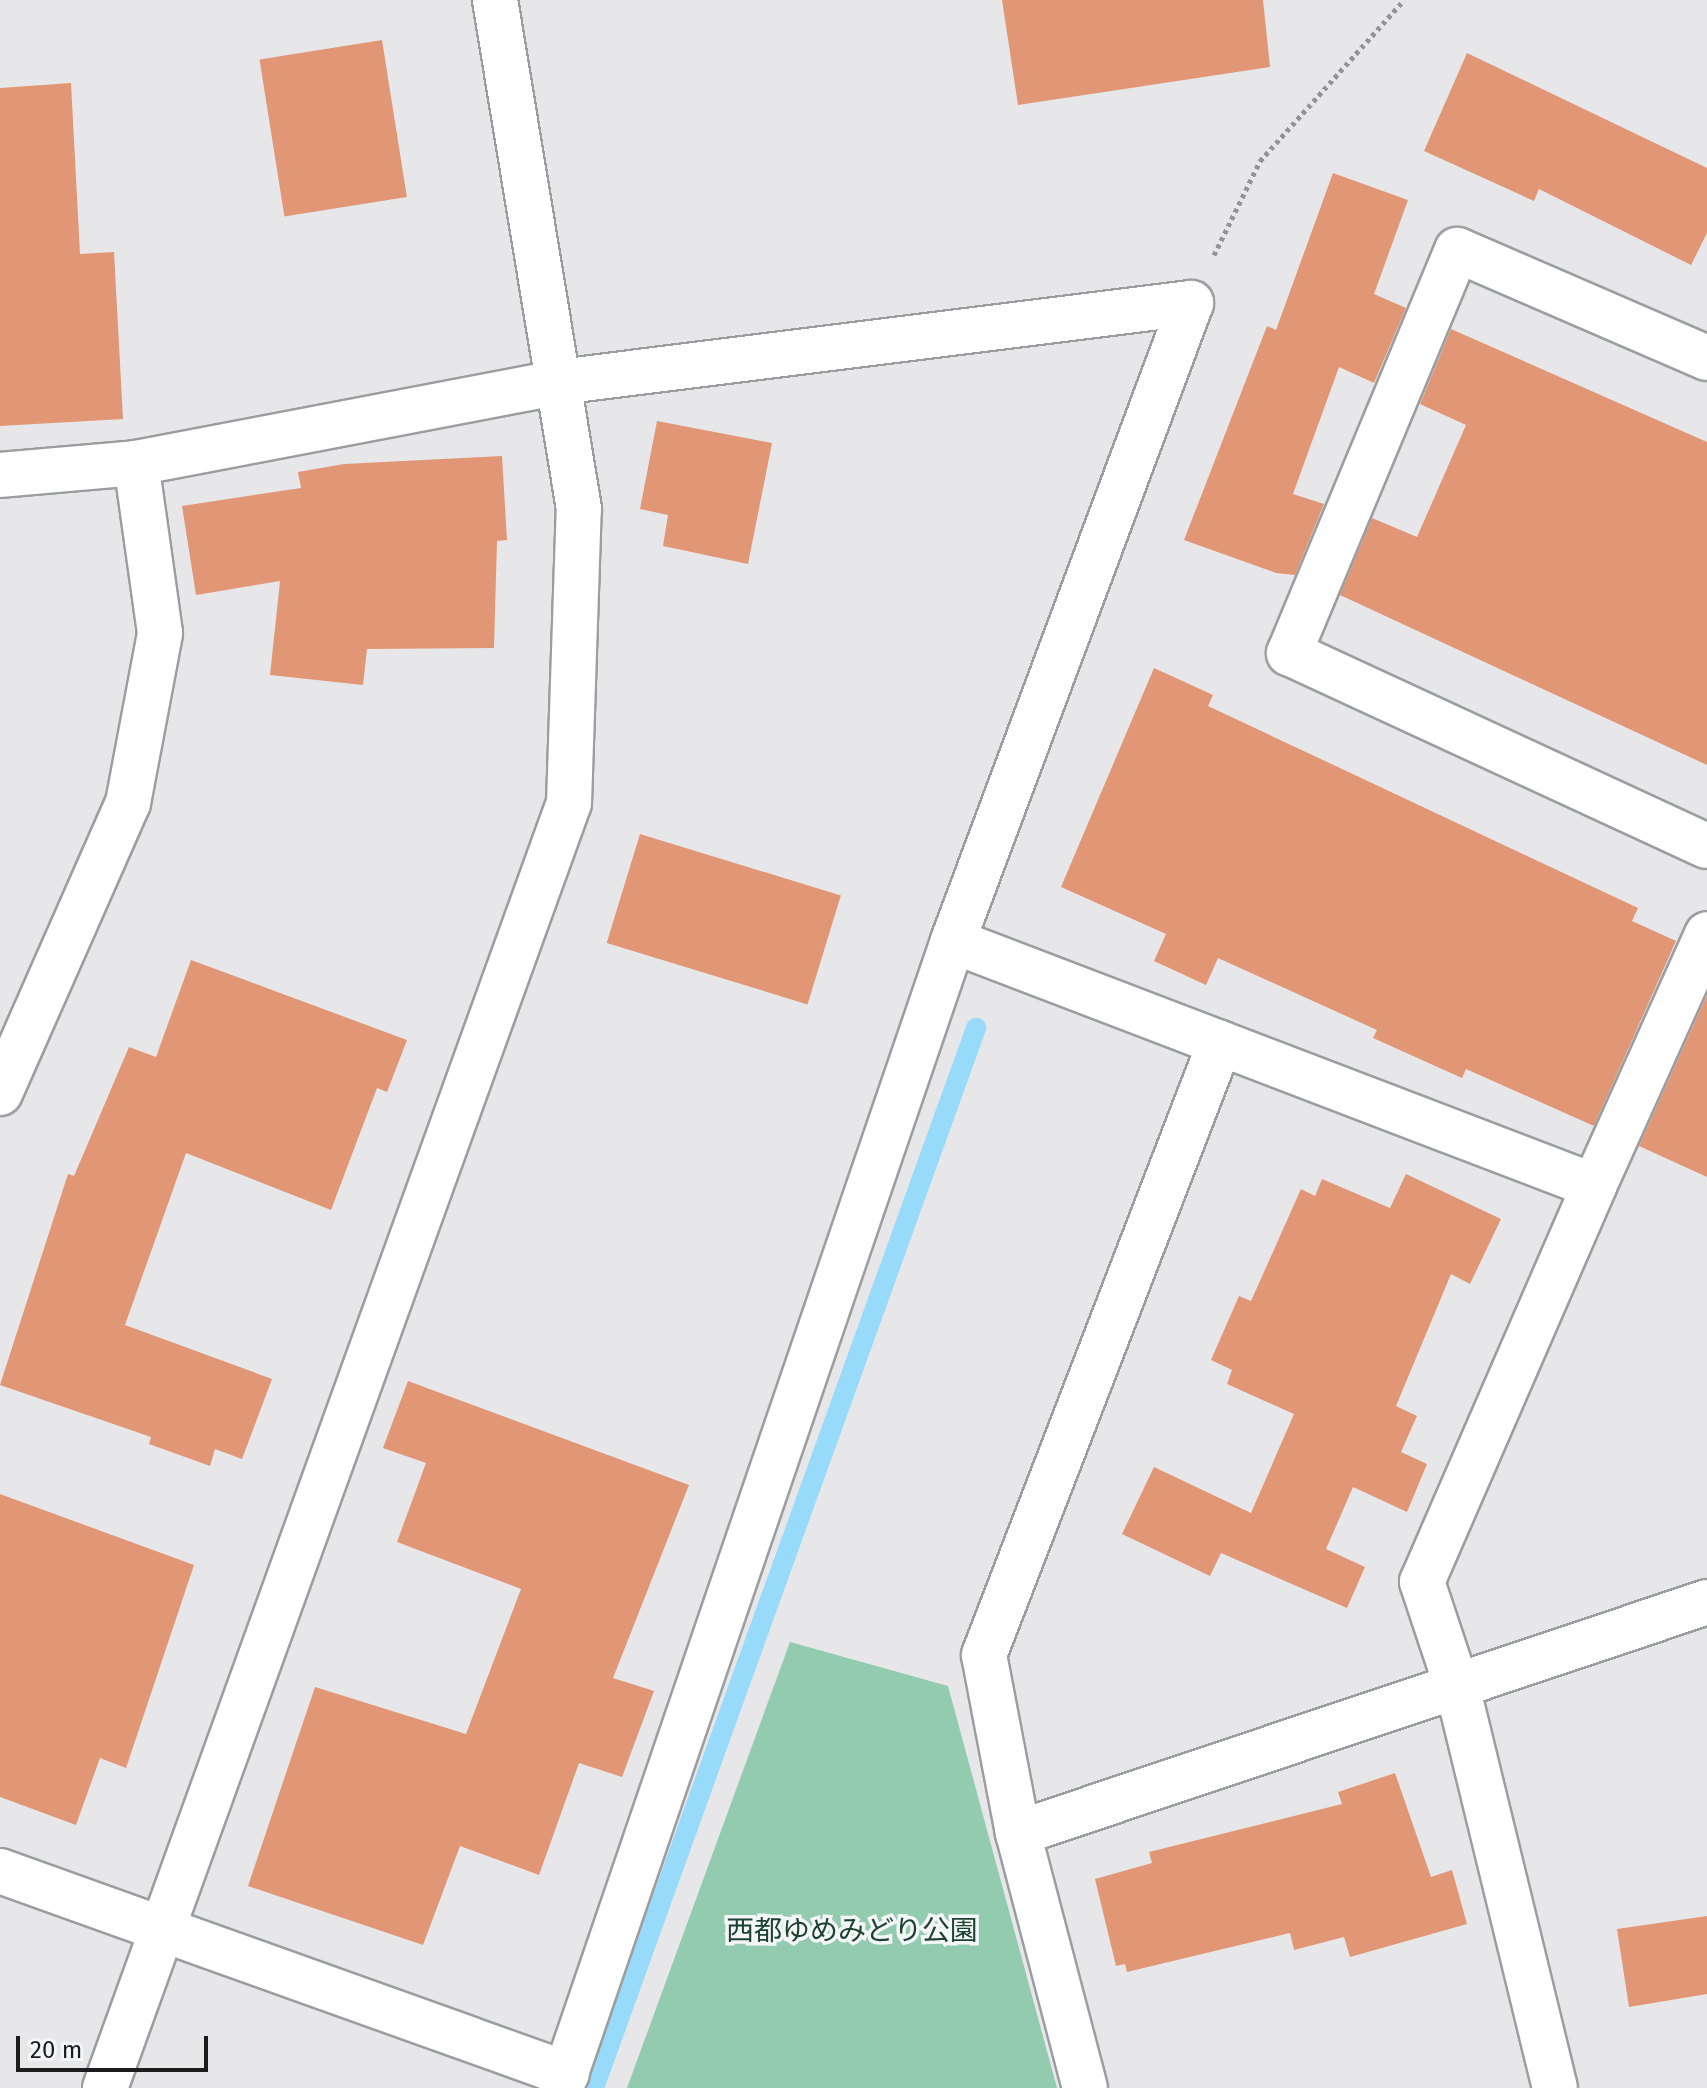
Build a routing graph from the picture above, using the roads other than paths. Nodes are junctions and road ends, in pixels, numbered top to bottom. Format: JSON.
{"nodes":[{"id":1,"x":495,"y":0,"type":"edge"},
{"id":2,"x":1707,"y":358,"type":"edge"},
{"id":3,"x":559,"y":382,"type":"junction"},
{"id":4,"x":136,"y":463,"type":"junction"},
{"id":5,"x":0,"y":475,"type":"edge"},
{"id":6,"x":1707,"y":846,"type":"edge"},
{"id":7,"x":1707,"y":934,"type":"edge"},
{"id":8,"x":953,"y":941,"type":"junction"},
{"id":9,"x":1220,"y":1043,"type":"junction"},
{"id":10,"x":0,"y":1093,"type":"edge"},
{"id":11,"x":1594,"y":1186,"type":"junction"},
{"id":12,"x":1707,"y":1602,"type":"edge"},
{"id":13,"x":1457,"y":1687,"type":"junction"},
{"id":14,"x":1018,"y":1833,"type":"junction"},
{"id":15,"x":0,"y":1871,"type":"edge"},
{"id":16,"x":160,"y":1931,"type":"junction"},
{"id":17,"x":564,"y":2081,"type":"edge"},
{"id":18,"x":105,"y":2088,"type":"edge"},
{"id":19,"x":1085,"y":2088,"type":"edge"},
{"id":20,"x":1555,"y":2088,"type":"edge"}],
"edges":[{"from":1,"to":3,"type":"street"},
{"from":2,"to":6,"type":"street"},
{"from":3,"to":4,"type":"street"},
{"from":3,"to":8,"type":"street"},
{"from":3,"to":16,"type":"street"},
{"from":4,"to":5,"type":"street"},
{"from":4,"to":10,"type":"street"},
{"from":7,"to":11,"type":"street"},
{"from":8,"to":9,"type":"street"},
{"from":8,"to":17,"type":"street"},
{"from":9,"to":11,"type":"street"},
{"from":9,"to":14,"type":"street"},
{"from":11,"to":13,"type":"street"},
{"from":12,"to":13,"type":"street"},
{"from":13,"to":14,"type":"street"},
{"from":13,"to":20,"type":"street"},
{"from":14,"to":19,"type":"street"},
{"from":15,"to":16,"type":"street"},
{"from":16,"to":17,"type":"street"},
{"from":16,"to":18,"type":"street"}]}
